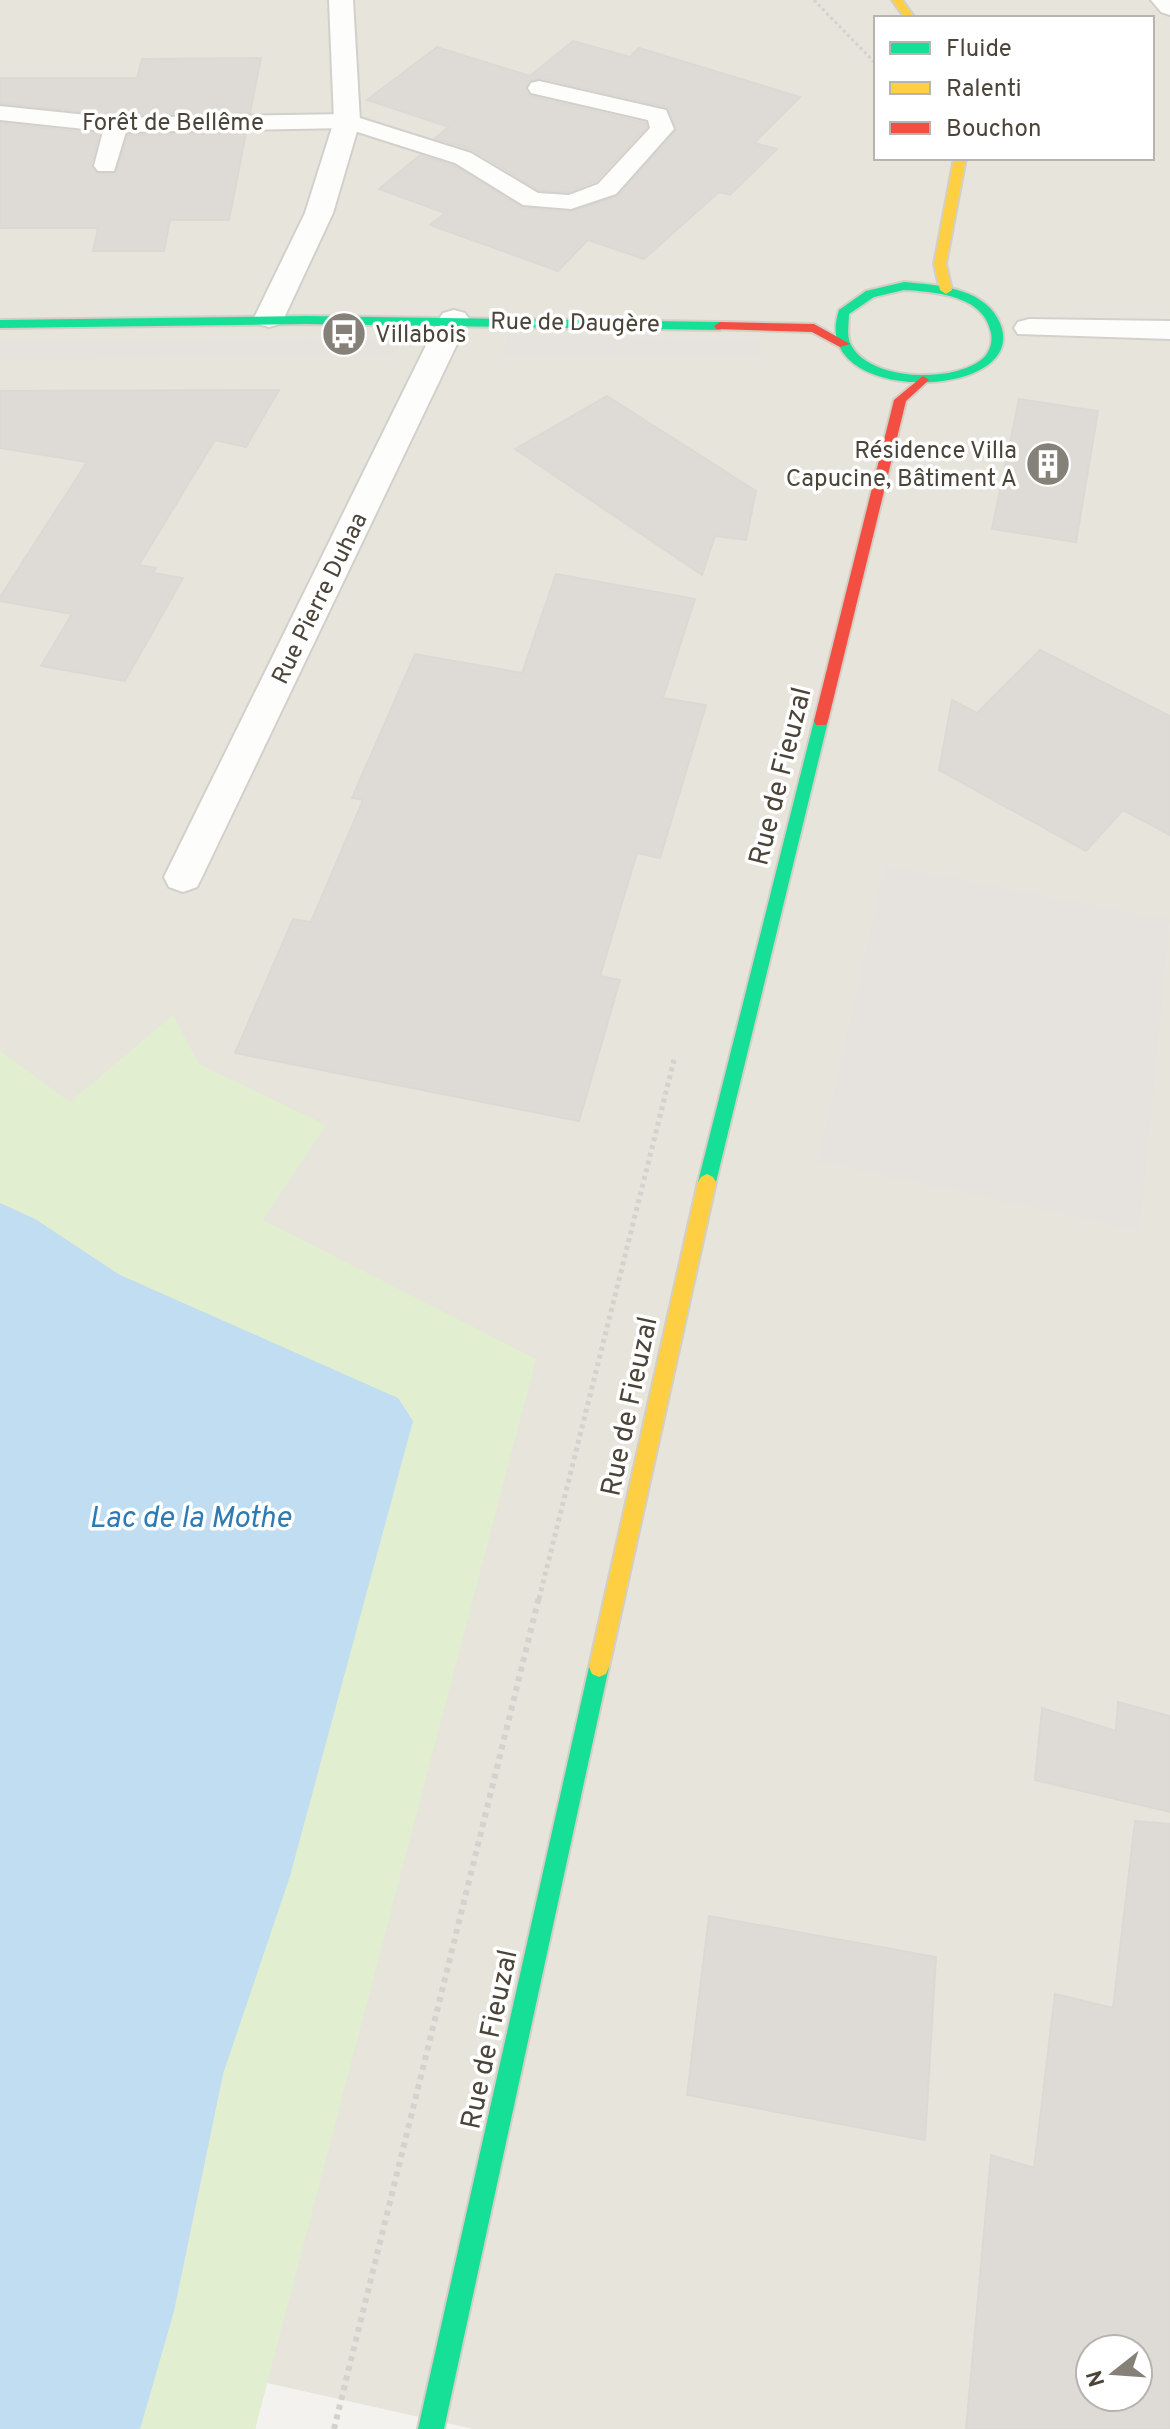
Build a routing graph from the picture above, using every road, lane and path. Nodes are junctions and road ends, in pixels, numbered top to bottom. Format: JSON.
{"nodes":[{"id":1,"x":341,"y":0,"type":"edge"},
{"id":2,"x":814,"y":0,"type":"edge"},
{"id":3,"x":1163,"y":0,"type":"edge"},
{"id":4,"x":1170,"y":7,"type":"edge"},
{"id":5,"x":874,"y":62,"type":"edge"},
{"id":6,"x":539,"y":88,"type":"dead end"},
{"id":7,"x":0,"y":113,"type":"edge"},
{"id":8,"x":347,"y":121,"type":"junction"},
{"id":9,"x":116,"y":125,"type":"junction"},
{"id":10,"x":960,"y":160,"type":"edge"},
{"id":11,"x":106,"y":166,"type":"dead end"},
{"id":12,"x":940,"y":264,"type":"junction"},
{"id":13,"x":904,"y":286,"type":"junction"},
{"id":14,"x":946,"y":290,"type":"junction"},
{"id":15,"x":843,"y":313,"type":"junction"},
{"id":16,"x":990,"y":314,"type":"junction"},
{"id":17,"x":269,"y":318,"type":"junction"},
{"id":18,"x":454,"y":319,"type":"junction"},
{"id":19,"x":0,"y":324,"type":"edge"},
{"id":20,"x":814,"y":328,"type":"junction"},
{"id":21,"x":1029,"y":328,"type":"junction"},
{"id":22,"x":1170,"y":330,"type":"edge"},
{"id":23,"x":999,"y":343,"type":"junction"},
{"id":24,"x":844,"y":344,"type":"junction"},
{"id":25,"x":875,"y":369,"type":"junction"},
{"id":26,"x":923,"y":380,"type":"junction"},
{"id":27,"x":900,"y":400,"type":"junction"},
{"id":28,"x":183,"y":877,"type":"dead end"},
{"id":29,"x":679,"y":1044,"type":"dead end"},
{"id":30,"x":334,"y":2429,"type":"edge"},
{"id":31,"x":431,"y":2429,"type":"edge"}],
"edges":[{"from":1,"to":8,"type":"street"},
{"from":2,"to":5,"type":"path"},
{"from":3,"to":4,"type":"street"},
{"from":6,"to":8,"type":"lane","name":"Forêt de Bellême"},
{"from":7,"to":9,"type":"lane","name":"Forêt de Bellême"},
{"from":8,"to":9,"type":"lane","name":"Forêt de Bellême"},
{"from":8,"to":17,"type":"street"},
{"from":9,"to":11,"type":"lane"},
{"from":10,"to":12,"type":"street"},
{"from":12,"to":13,"type":"street"},
{"from":12,"to":14,"type":"street"},
{"from":13,"to":14,"type":"street"},
{"from":13,"to":15,"type":"street"},
{"from":14,"to":16,"type":"street"},
{"from":15,"to":20,"type":"street","name":"Rue de Daugère"},
{"from":15,"to":24,"type":"street"},
{"from":16,"to":21,"type":"street"},
{"from":16,"to":23,"type":"street"},
{"from":17,"to":18,"type":"street","name":"Rue de Daugère"},
{"from":17,"to":19,"type":"street","name":"Rue de Daugère"},
{"from":18,"to":20,"type":"street","name":"Rue de Daugère"},
{"from":18,"to":28,"type":"street","name":"Rue Pierre Duhaa"},
{"from":20,"to":24,"type":"street","name":"Rue de Daugère"},
{"from":21,"to":22,"type":"street"},
{"from":21,"to":23,"type":"street"},
{"from":23,"to":26,"type":"street"},
{"from":24,"to":25,"type":"street"},
{"from":25,"to":26,"type":"street"},
{"from":25,"to":27,"type":"street"},
{"from":26,"to":27,"type":"street"},
{"from":27,"to":31,"type":"street","name":"Rue de Fieuzal"},
{"from":29,"to":30,"type":"path"}]}
